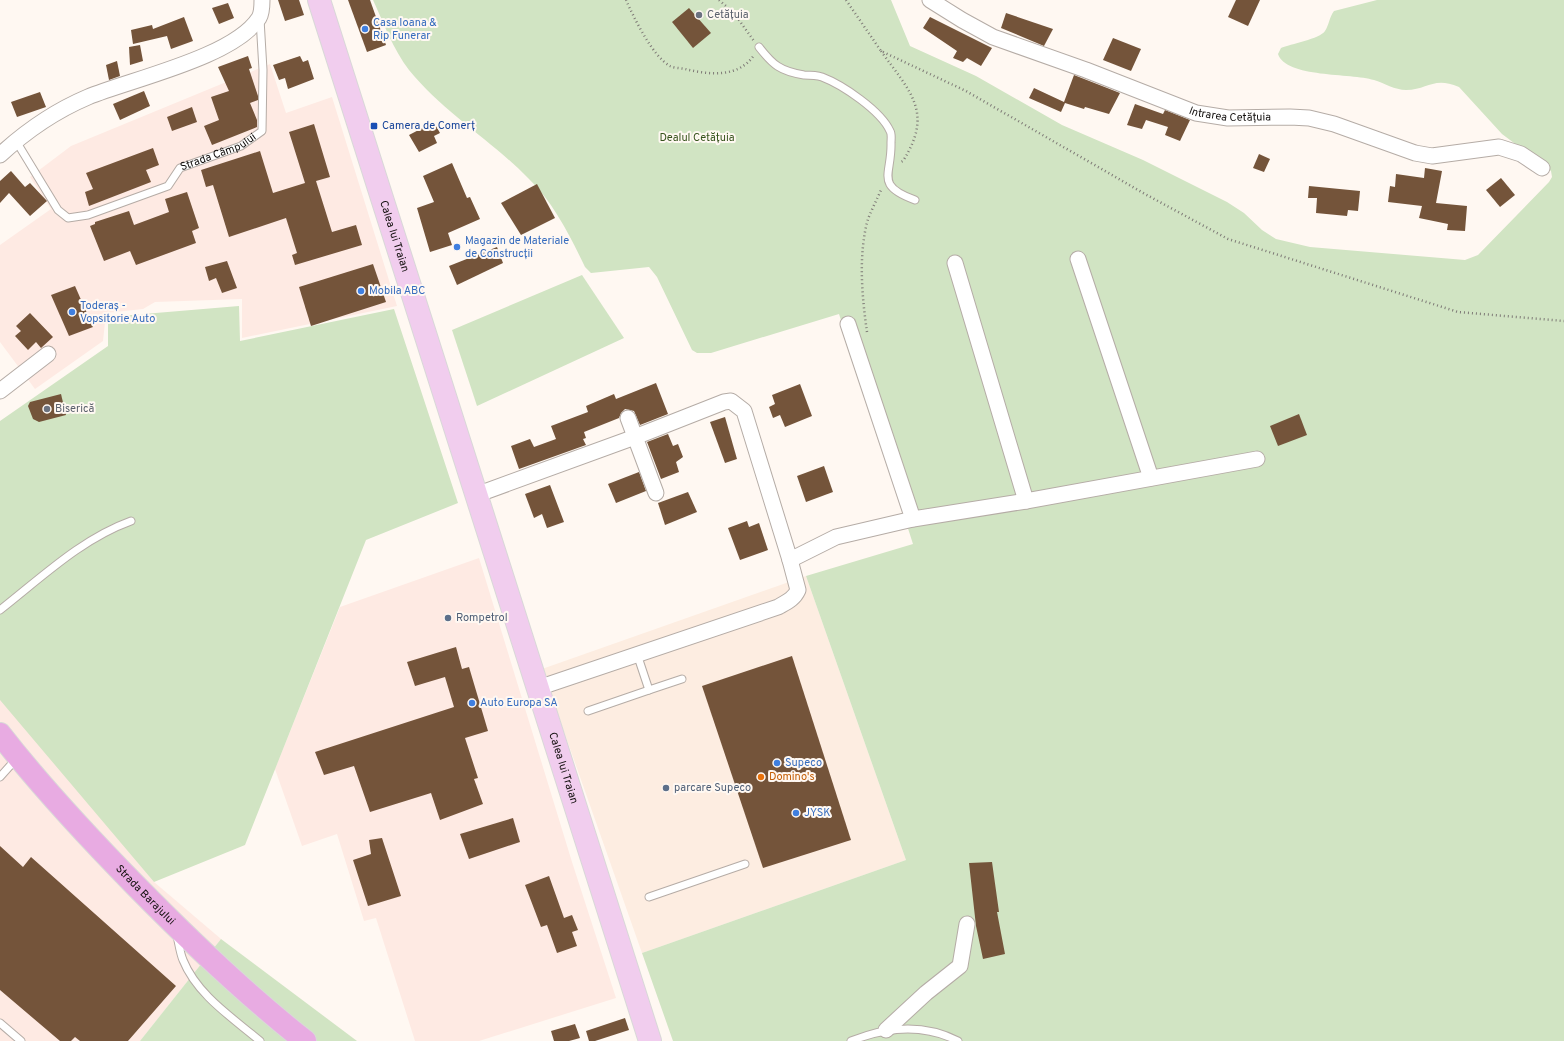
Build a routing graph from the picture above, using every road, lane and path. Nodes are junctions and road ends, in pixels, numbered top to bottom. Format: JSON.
{"nodes":[{"id":1,"x":262,"y":0,"type":"edge"},
{"id":2,"x":319,"y":0,"type":"edge"},
{"id":3,"x":626,"y":0,"type":"edge"},
{"id":4,"x":719,"y":0,"type":"edge"},
{"id":5,"x":846,"y":0,"type":"edge"},
{"id":6,"x":930,"y":0,"type":"edge"},
{"id":7,"x":260,"y":17,"type":"junction"},
{"id":8,"x":759,"y":47,"type":"junction"},
{"id":9,"x":881,"y":51,"type":"junction"},
{"id":10,"x":16,"y":140,"type":"junction"},
{"id":11,"x":0,"y":155,"type":"edge"},
{"id":12,"x":889,"y":162,"type":"junction"},
{"id":13,"x":1542,"y":168,"type":"dead end"},
{"id":14,"x":887,"y":177,"type":"junction"},
{"id":15,"x":915,"y":200,"type":"dead end"},
{"id":16,"x":1078,"y":259,"type":"dead end"},
{"id":17,"x":955,"y":263,"type":"dead end"},
{"id":18,"x":1564,"y":321,"type":"edge"},
{"id":19,"x":848,"y":324,"type":"dead end"},
{"id":20,"x":867,"y":337,"type":"dead end"},
{"id":21,"x":48,"y":354,"type":"dead end"},
{"id":22,"x":0,"y":391,"type":"edge"},
{"id":23,"x":628,"y":418,"type":"dead end"},
{"id":24,"x":635,"y":437,"type":"junction"},
{"id":25,"x":1257,"y":459,"type":"dead end"},
{"id":26,"x":1151,"y":478,"type":"junction"},
{"id":27,"x":656,"y":493,"type":"dead end"},
{"id":28,"x":476,"y":495,"type":"junction"},
{"id":29,"x":1026,"y":501,"type":"junction"},
{"id":30,"x":913,"y":519,"type":"junction"},
{"id":31,"x":131,"y":521,"type":"dead end"},
{"id":32,"x":790,"y":560,"type":"junction"},
{"id":33,"x":0,"y":610,"type":"edge"},
{"id":34,"x":637,"y":654,"type":"junction"},
{"id":35,"x":682,"y":679,"type":"dead end"},
{"id":36,"x":538,"y":688,"type":"junction"},
{"id":37,"x":649,"y":690,"type":"junction"},
{"id":38,"x":588,"y":711,"type":"dead end"},
{"id":39,"x":0,"y":734,"type":"edge"},
{"id":40,"x":18,"y":757,"type":"junction"},
{"id":41,"x":0,"y":777,"type":"edge"},
{"id":42,"x":745,"y":864,"type":"dead end"},
{"id":43,"x":649,"y":897,"type":"dead end"},
{"id":44,"x":967,"y":924,"type":"dead end"},
{"id":45,"x":175,"y":926,"type":"junction"},
{"id":46,"x":0,"y":1023,"type":"edge"},
{"id":47,"x":886,"y":1030,"type":"junction"},
{"id":48,"x":21,"y":1041,"type":"edge"},
{"id":49,"x":260,"y":1041,"type":"edge"},
{"id":50,"x":305,"y":1041,"type":"edge"},
{"id":51,"x":650,"y":1041,"type":"edge"},
{"id":52,"x":851,"y":1041,"type":"edge"},
{"id":53,"x":958,"y":1041,"type":"edge"}],
"edges":[{"from":1,"to":7,"type":"street","name":"Strada Câmpului"},
{"from":2,"to":28,"type":"main road","name":"Calea lui Traian"},
{"from":3,"to":8,"type":"path"},
{"from":4,"to":8,"type":"path"},
{"from":5,"to":9,"type":"path"},
{"from":6,"to":13,"type":"street","name":"Intrarea Cetățuia"},
{"from":7,"to":10,"type":"street"},
{"from":7,"to":10,"type":"lane","name":"Strada Câmpului"},
{"from":8,"to":12,"type":"lane"},
{"from":9,"to":12,"type":"path"},
{"from":9,"to":18,"type":"path"},
{"from":10,"to":11,"type":"street"},
{"from":12,"to":14,"type":"lane"},
{"from":14,"to":15,"type":"lane"},
{"from":14,"to":20,"type":"path"},
{"from":16,"to":26,"type":"street"},
{"from":17,"to":29,"type":"street"},
{"from":19,"to":30,"type":"street"},
{"from":21,"to":22,"type":"street"},
{"from":23,"to":24,"type":"street"},
{"from":24,"to":27,"type":"street"},
{"from":24,"to":28,"type":"street"},
{"from":24,"to":32,"type":"street"},
{"from":25,"to":26,"type":"street"},
{"from":26,"to":29,"type":"street"},
{"from":28,"to":36,"type":"main road","name":"Calea lui Traian"},
{"from":29,"to":30,"type":"street"},
{"from":30,"to":32,"type":"street"},
{"from":31,"to":33,"type":"lane"},
{"from":32,"to":34,"type":"street"},
{"from":34,"to":36,"type":"street"},
{"from":34,"to":37,"type":"lane"},
{"from":35,"to":37,"type":"lane"},
{"from":36,"to":51,"type":"main road","name":"Calea lui Traian"},
{"from":37,"to":38,"type":"lane"},
{"from":39,"to":40,"type":"highway","name":"Strada Barajului"},
{"from":40,"to":41,"type":"lane"},
{"from":40,"to":45,"type":"highway","name":"Strada Barajului"},
{"from":42,"to":43,"type":"lane"},
{"from":44,"to":47,"type":"street"},
{"from":45,"to":49,"type":"lane"},
{"from":45,"to":50,"type":"highway","name":"Strada Barajului"},
{"from":46,"to":48,"type":"lane"},
{"from":47,"to":52,"type":"lane"},
{"from":47,"to":53,"type":"lane"}]}
